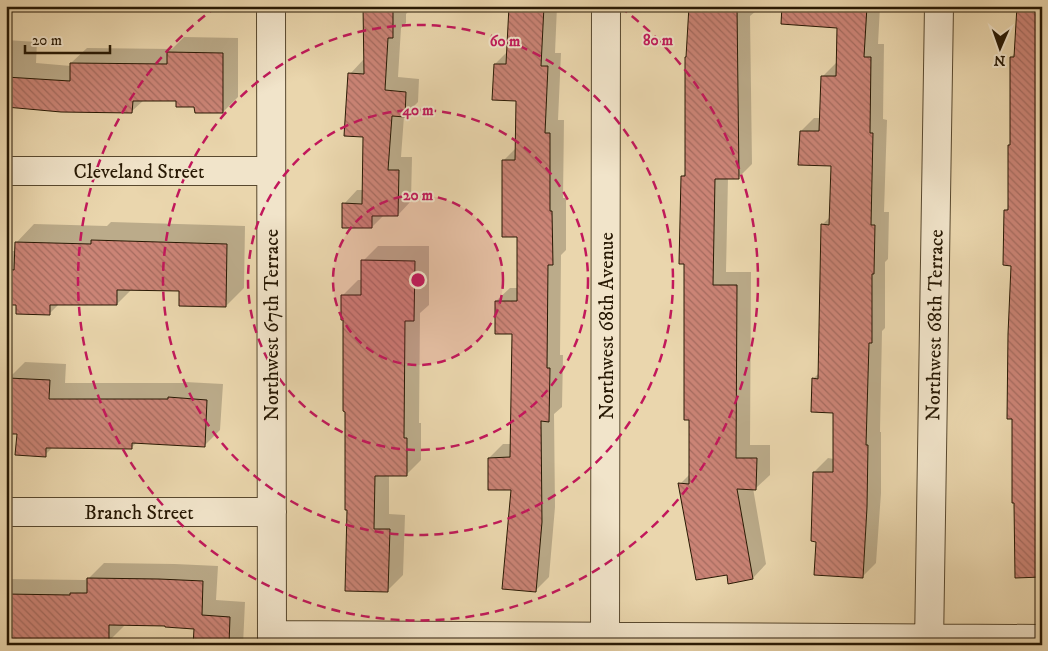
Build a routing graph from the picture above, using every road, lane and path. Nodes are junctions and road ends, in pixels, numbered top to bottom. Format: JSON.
{"nodes":[{"id":1,"x":271,"y":6,"type":"edge"},
{"id":2,"x":606,"y":6,"type":"edge"},
{"id":3,"x":939,"y":6,"type":"edge"},
{"id":4,"x":6,"y":171,"type":"edge"},
{"id":5,"x":271,"y":171,"type":"junction"},
{"id":6,"x":6,"y":512,"type":"edge"},
{"id":7,"x":272,"y":512,"type":"junction"},
{"id":8,"x":1042,"y":639,"type":"edge"},
{"id":9,"x":272,"y":640,"type":"edge"},
{"id":10,"x":605,"y":641,"type":"edge"},
{"id":11,"x":929,"y":642,"type":"edge"}],
"edges":[{"from":1,"to":5,"type":"street","name":"Northwest 67th Terrace"},
{"from":2,"to":10,"type":"street","name":"Northwest 68th Avenue"},
{"from":3,"to":11,"type":"street","name":"Northwest 68th Terrace"},
{"from":4,"to":5,"type":"street","name":"Cleveland Street"},
{"from":5,"to":7,"type":"street","name":"Northwest 67th Terrace"},
{"from":6,"to":7,"type":"street","name":"Branch Street"},
{"from":7,"to":9,"type":"street","name":"Northwest 67th Terrace"},
{"from":8,"to":11,"type":"street"},
{"from":9,"to":10,"type":"street"},
{"from":10,"to":11,"type":"street"}]}
